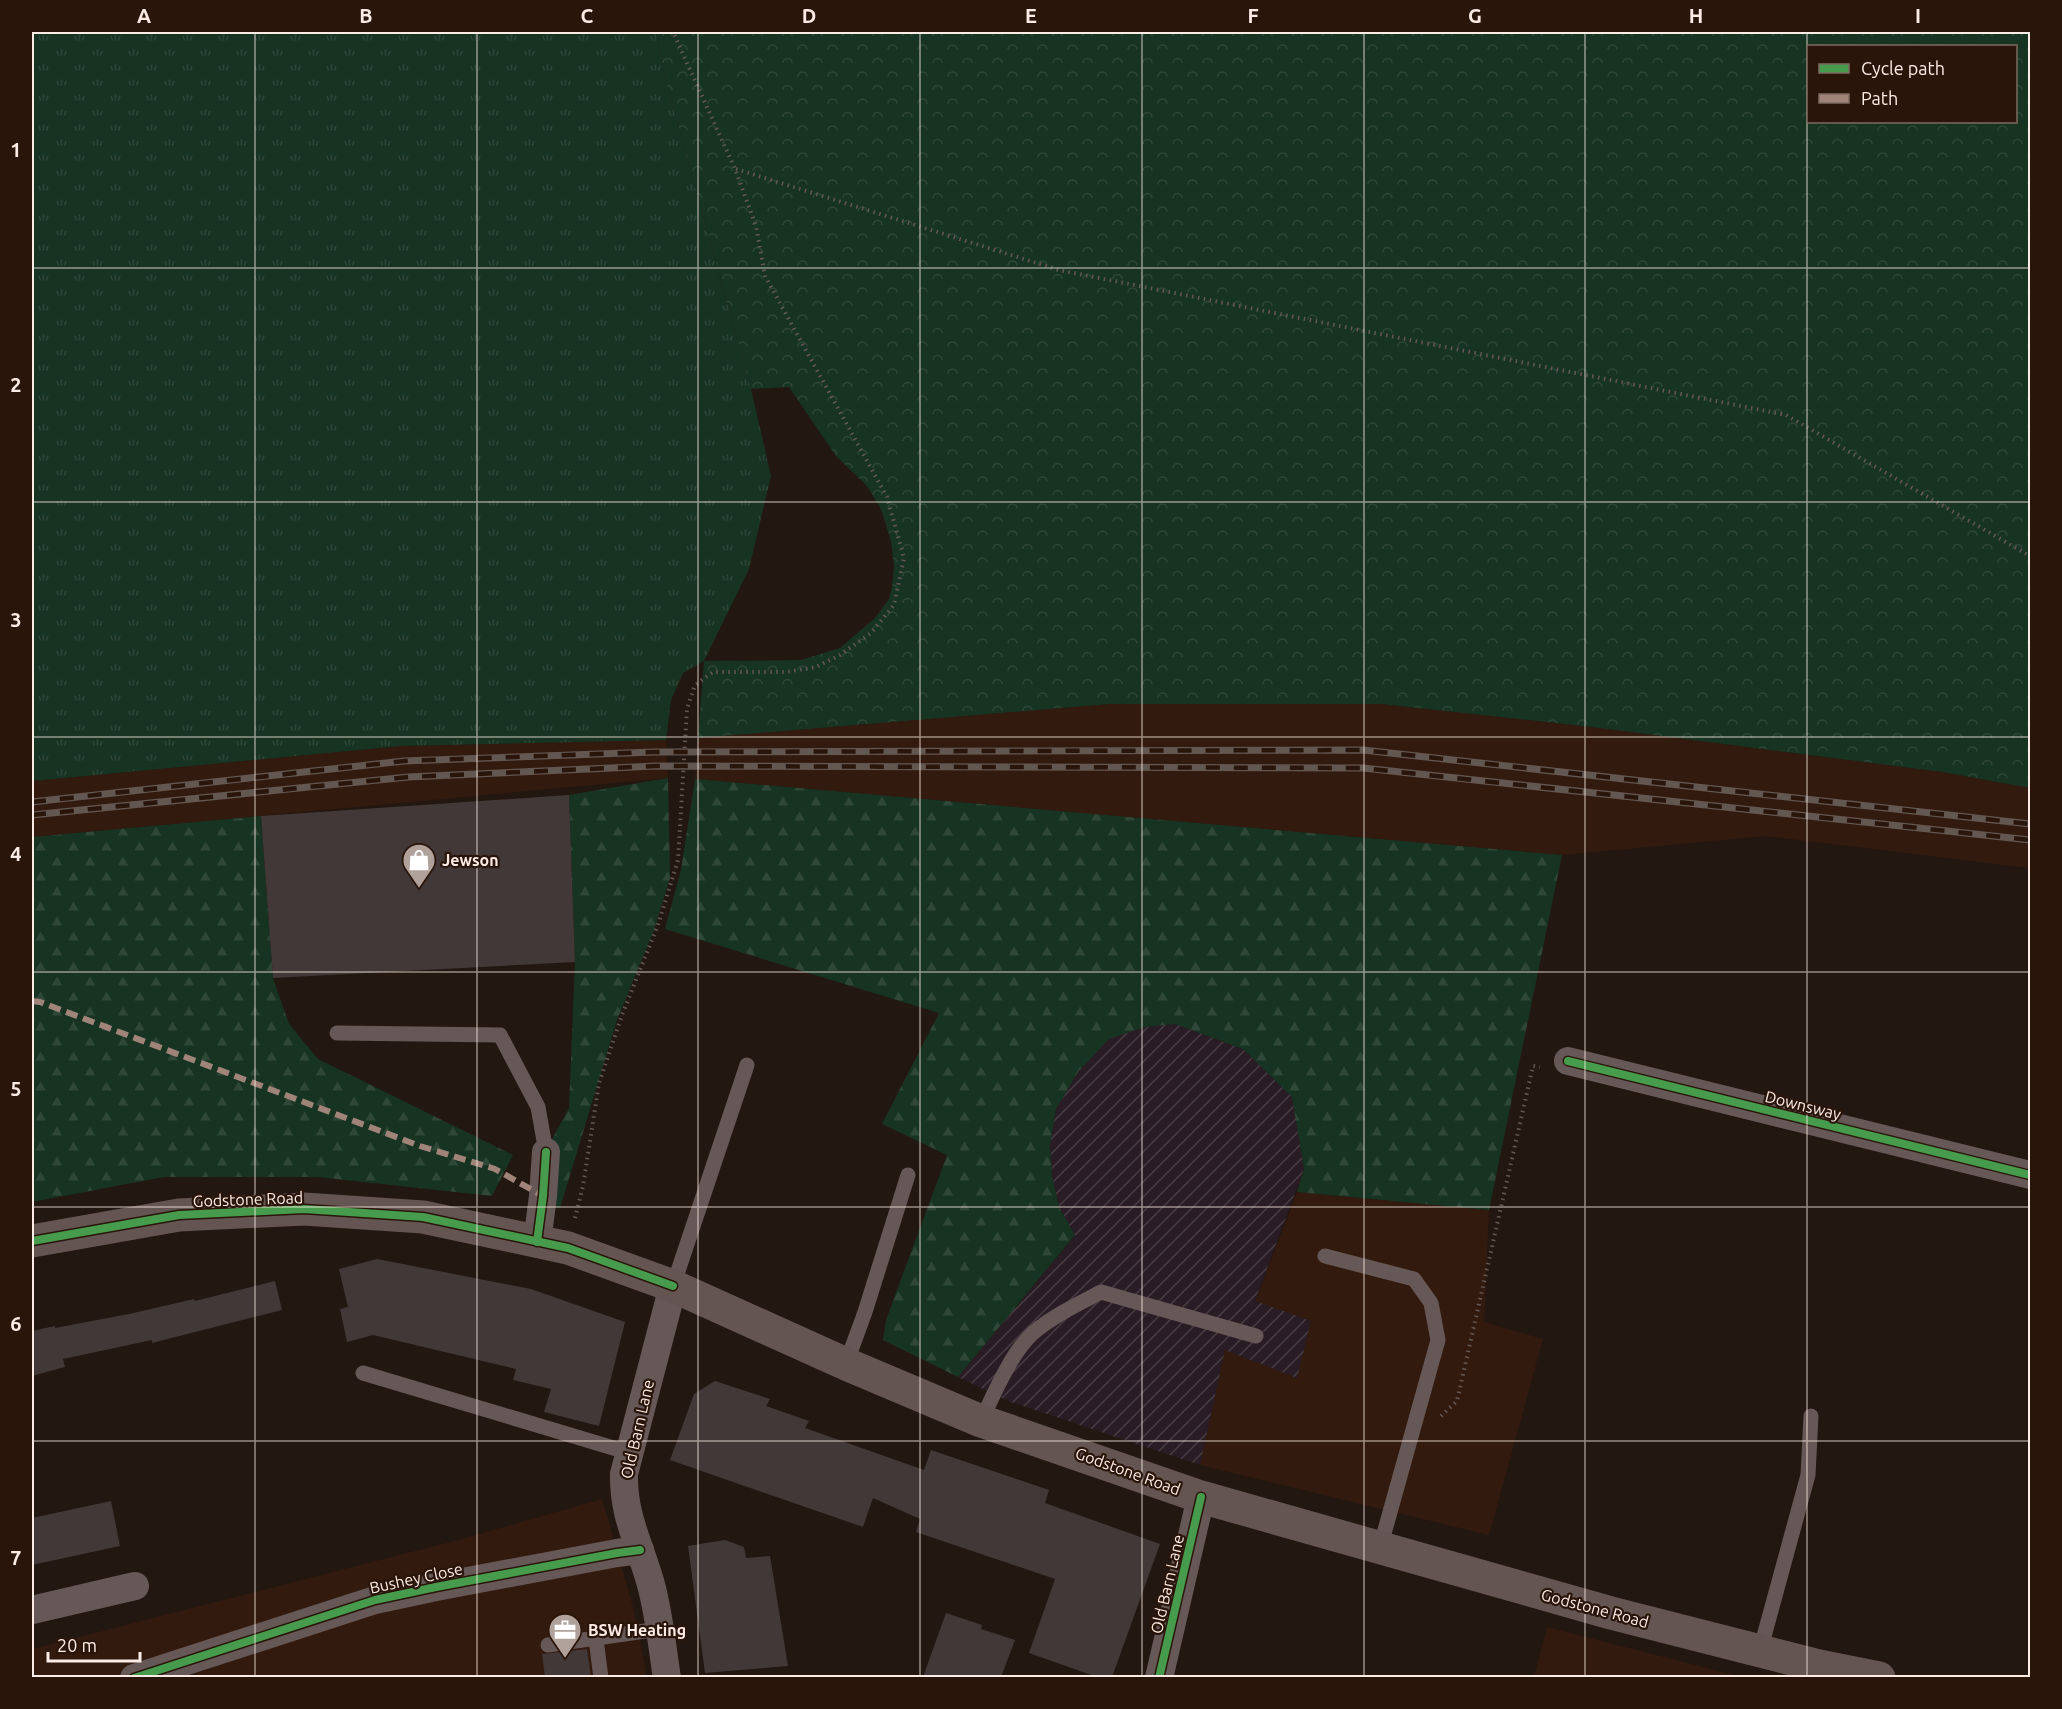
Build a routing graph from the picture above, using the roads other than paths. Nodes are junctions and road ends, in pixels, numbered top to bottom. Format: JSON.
{"nodes":[{"id":1,"x":337,"y":1033,"type":"dead end"},
{"id":2,"x":1569,"y":1061,"type":"road end"},
{"id":3,"x":747,"y":1065,"type":"dead end"},
{"id":4,"x":546,"y":1152,"type":"joint"},
{"id":5,"x":908,"y":1175,"type":"dead end"},
{"id":6,"x":2031,"y":1175,"type":"edge"},
{"id":7,"x":32,"y":1241,"type":"edge"},
{"id":8,"x":553,"y":1245,"type":"junction"},
{"id":9,"x":1325,"y":1256,"type":"dead end"},
{"id":10,"x":673,"y":1286,"type":"junction"},
{"id":11,"x":1256,"y":1336,"type":"dead end"},
{"id":12,"x":846,"y":1364,"type":"junction"},
{"id":13,"x":363,"y":1373,"type":"dead end"},
{"id":14,"x":1811,"y":1416,"type":"dead end"},
{"id":15,"x":981,"y":1421,"type":"junction"},
{"id":16,"x":630,"y":1453,"type":"junction"},
{"id":17,"x":1201,"y":1497,"type":"junction"},
{"id":18,"x":1380,"y":1548,"type":"junction"},
{"id":19,"x":640,"y":1550,"type":"junction"},
{"id":20,"x":135,"y":1586,"type":"dead end"},
{"id":21,"x":32,"y":1610,"type":"edge"},
{"id":22,"x":659,"y":1629,"type":"junction"},
{"id":23,"x":596,"y":1639,"type":"junction"},
{"id":24,"x":548,"y":1645,"type":"dead end"},
{"id":25,"x":1760,"y":1651,"type":"junction"},
{"id":26,"x":170,"y":1672,"type":"edge"},
{"id":27,"x":134,"y":1677,"type":"edge"},
{"id":28,"x":602,"y":1677,"type":"edge"},
{"id":29,"x":667,"y":1677,"type":"edge"},
{"id":30,"x":1159,"y":1677,"type":"edge"},
{"id":31,"x":1879,"y":1677,"type":"edge"}],
"edges":[{"from":1,"to":4,"type":"lane"},
{"from":2,"to":6,"type":"street","name":"Downsway"},
{"from":3,"to":10,"type":"lane"},
{"from":4,"to":8,"type":"street"},
{"from":5,"to":12,"type":"lane"},
{"from":7,"to":8,"type":"highway","name":"Godstone Road"},
{"from":8,"to":10,"type":"highway","name":"Godstone Road"},
{"from":9,"to":18,"type":"lane"},
{"from":10,"to":12,"type":"highway","name":"Godstone Road"},
{"from":10,"to":16,"type":"street","name":"Old Barn Lane"},
{"from":11,"to":15,"type":"lane"},
{"from":12,"to":15,"type":"highway","name":"Godstone Road"},
{"from":13,"to":16,"type":"lane"},
{"from":14,"to":25,"type":"lane"},
{"from":15,"to":17,"type":"highway","name":"Godstone Road"},
{"from":16,"to":19,"type":"street","name":"Old Barn Lane"},
{"from":17,"to":18,"type":"highway","name":"Godstone Road"},
{"from":17,"to":30,"type":"street","name":"Old Barn Lane"},
{"from":18,"to":25,"type":"highway","name":"Godstone Road"},
{"from":19,"to":22,"type":"street","name":"Old Barn Lane"},
{"from":19,"to":26,"type":"street","name":"Bushey Close"},
{"from":20,"to":21,"type":"street"},
{"from":22,"to":23,"type":"lane"},
{"from":22,"to":29,"type":"street","name":"Old Barn Lane"},
{"from":23,"to":24,"type":"lane"},
{"from":23,"to":28,"type":"lane"},
{"from":25,"to":31,"type":"highway","name":"Godstone Road"},
{"from":26,"to":27,"type":"street","name":"Bushey Close"}]}
